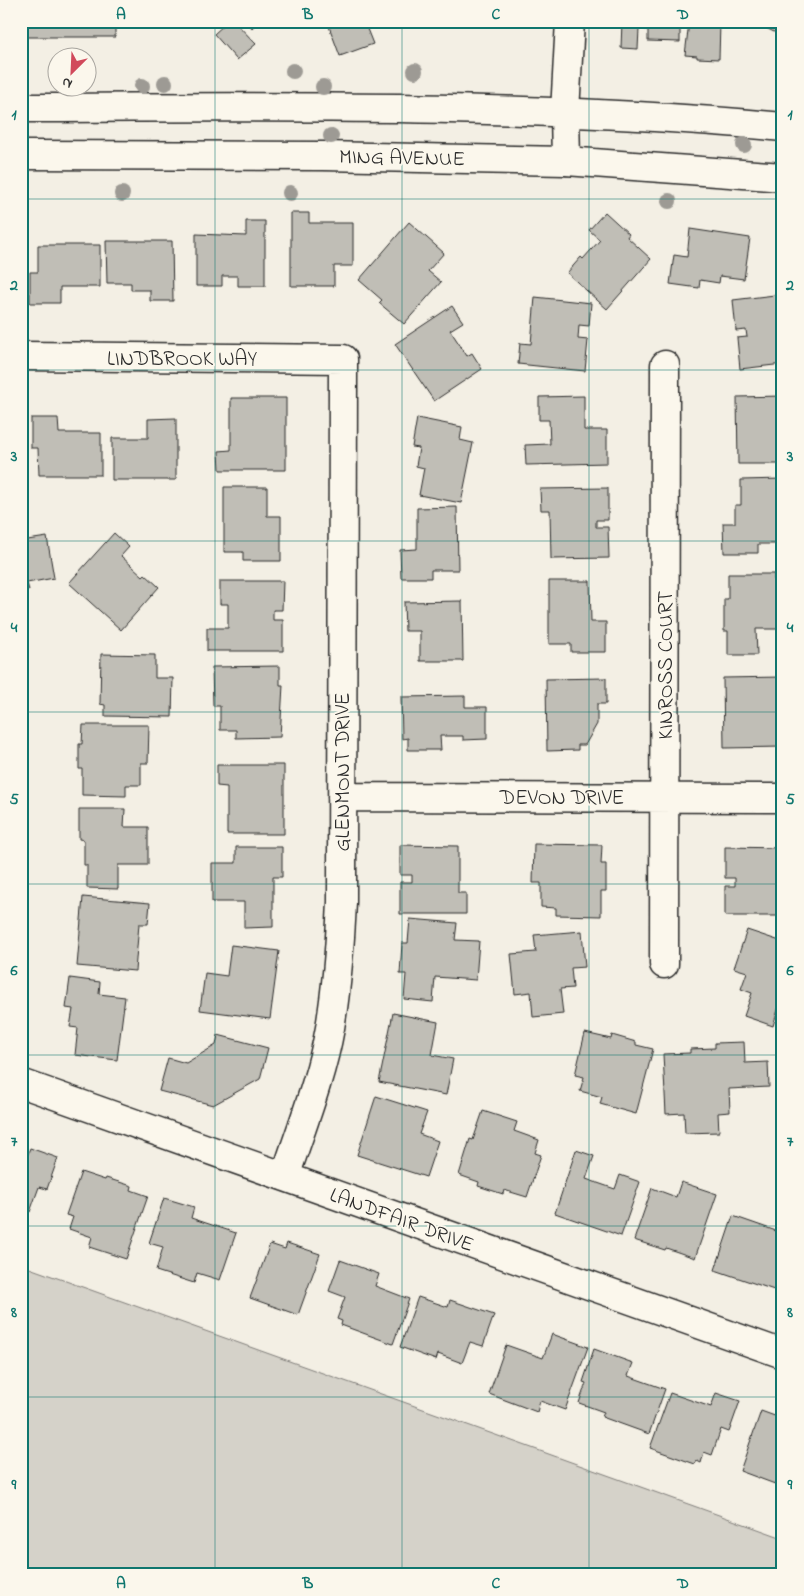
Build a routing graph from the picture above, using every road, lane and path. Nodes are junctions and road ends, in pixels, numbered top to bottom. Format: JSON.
{"nodes":[{"id":1,"x":570,"y":21,"type":"edge"},
{"id":2,"x":21,"y":108,"type":"edge"},
{"id":3,"x":565,"y":112,"type":"junction"},
{"id":4,"x":783,"y":127,"type":"edge"},
{"id":5,"x":21,"y":155,"type":"edge"},
{"id":6,"x":566,"y":161,"type":"junction"},
{"id":7,"x":783,"y":177,"type":"edge"},
{"id":8,"x":21,"y":356,"type":"edge"},
{"id":9,"x":343,"y":359,"type":"joint"},
{"id":10,"x":665,"y":365,"type":"dead end"},
{"id":11,"x":342,"y":797,"type":"junction"},
{"id":12,"x":664,"y":798,"type":"junction"},
{"id":13,"x":783,"y":798,"type":"edge"},
{"id":14,"x":664,"y":964,"type":"dead end"},
{"id":15,"x":21,"y":1083,"type":"edge"},
{"id":16,"x":285,"y":1177,"type":"junction"},
{"id":17,"x":783,"y":1354,"type":"edge"}],
"edges":[{"from":1,"to":3,"type":"street"},
{"from":2,"to":3,"type":"street"},
{"from":3,"to":4,"type":"street"},
{"from":3,"to":6,"type":"street"},
{"from":5,"to":6,"type":"street","name":"MING AVENUE"},
{"from":6,"to":7,"type":"street","name":"MING AVENUE"},
{"from":8,"to":9,"type":"street","name":"LINDBROOK WAY"},
{"from":9,"to":11,"type":"street","name":"GLENMONT DRIVE"},
{"from":10,"to":12,"type":"street","name":"KINROSS COURT"},
{"from":11,"to":12,"type":"street","name":"DEVON DRIVE"},
{"from":11,"to":16,"type":"street","name":"GLENMONT DRIVE"},
{"from":12,"to":13,"type":"street","name":"DEVON DRIVE"},
{"from":12,"to":14,"type":"street","name":"KINROSS COURT"},
{"from":15,"to":16,"type":"street","name":"LANDFAIR DRIVE"},
{"from":16,"to":17,"type":"street","name":"LANDFAIR DRIVE"}]}
